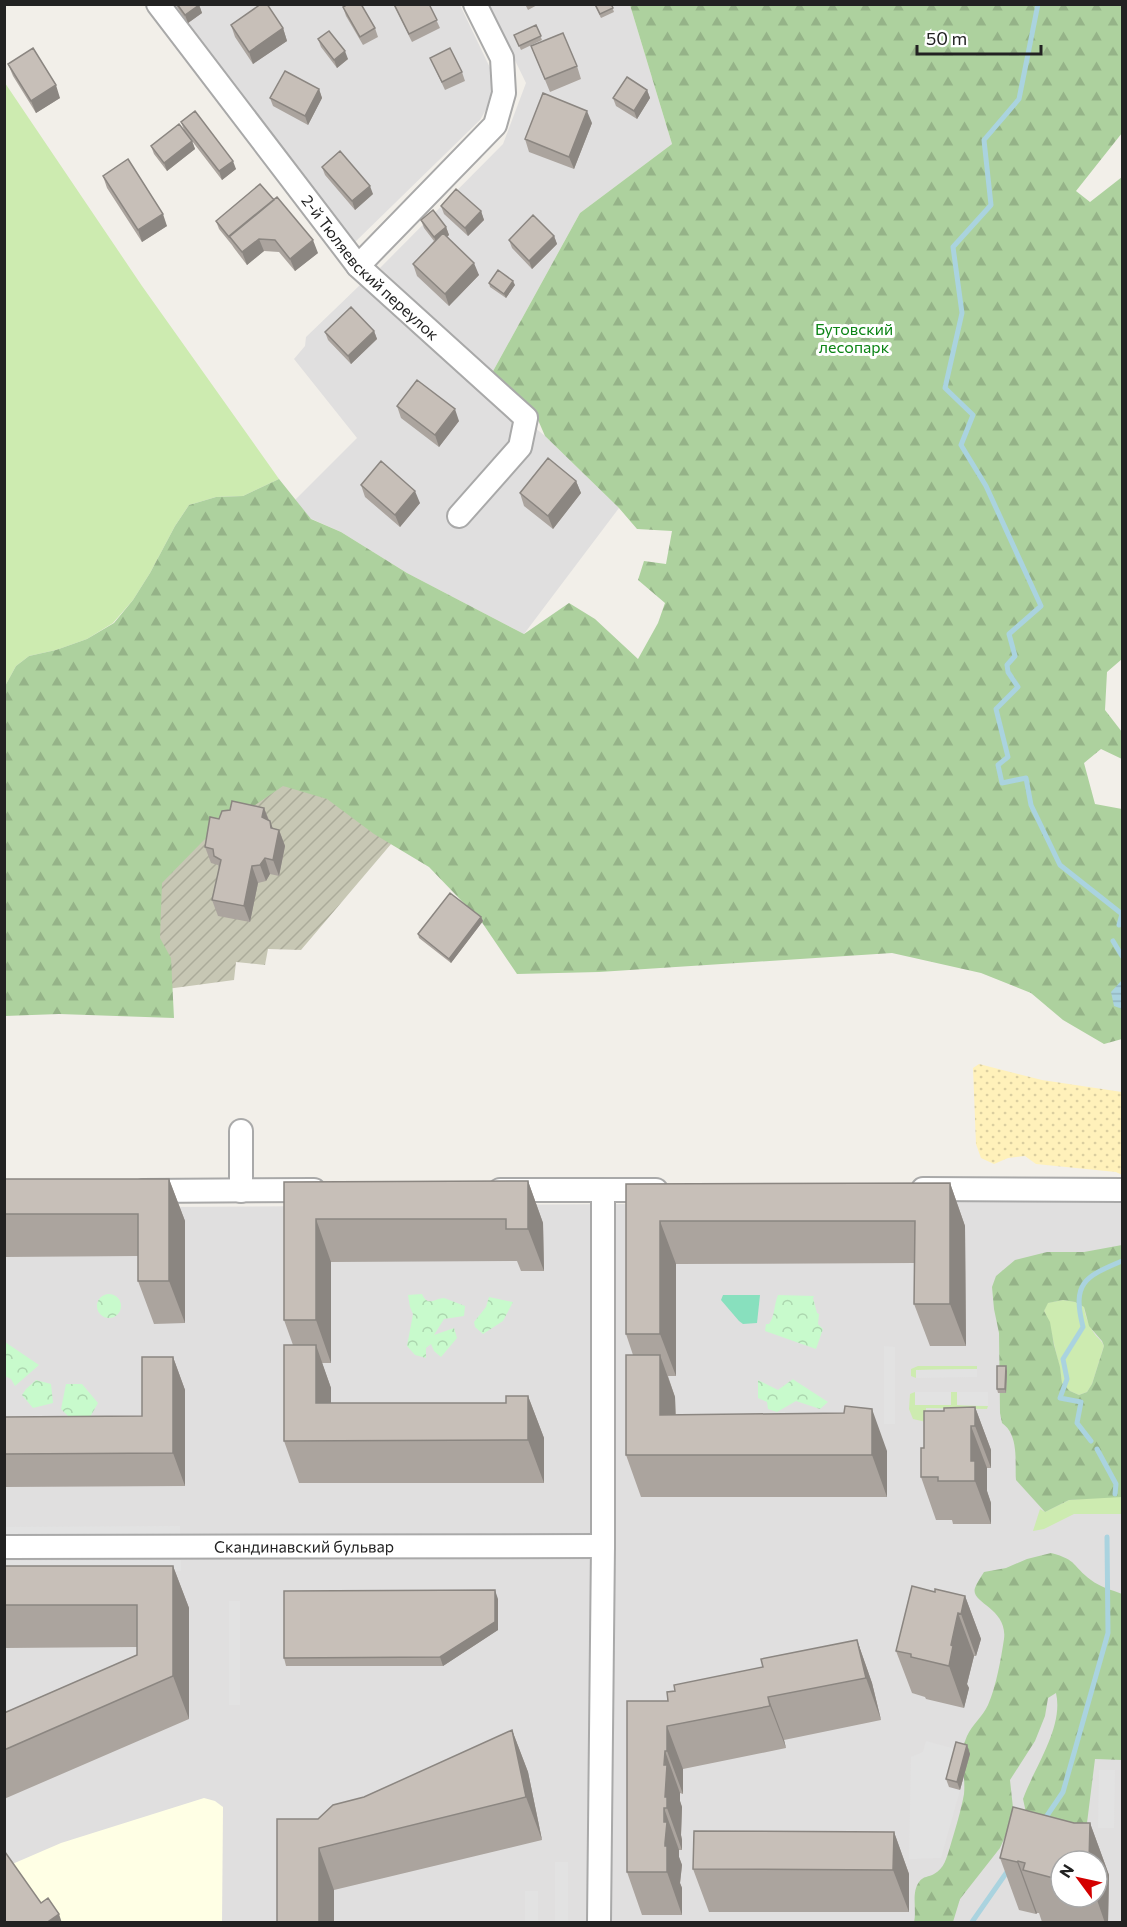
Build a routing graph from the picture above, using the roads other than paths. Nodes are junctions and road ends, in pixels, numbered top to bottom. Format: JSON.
{"nodes":[{"id":1,"x":158,"y":4,"type":"edge"},
{"id":2,"x":475,"y":4,"type":"edge"},
{"id":3,"x":358,"y":266,"type":"junction"},
{"id":4,"x":459,"y":516,"type":"dead end"},
{"id":5,"x":241,"y":1131,"type":"dead end"},
{"id":6,"x":902,"y":1189,"type":"edge"},
{"id":7,"x":339,"y":1190,"type":"edge"},
{"id":8,"x":476,"y":1190,"type":"edge"},
{"id":9,"x":603,"y":1190,"type":"junction"},
{"id":10,"x":672,"y":1190,"type":"edge"},
{"id":11,"x":1122,"y":1190,"type":"edge"},
{"id":12,"x":241,"y":1191,"type":"junction"},
{"id":13,"x":123,"y":1192,"type":"edge"},
{"id":14,"x":603,"y":1546,"type":"junction"},
{"id":15,"x":4,"y":1547,"type":"edge"},
{"id":16,"x":599,"y":1923,"type":"edge"}],
"edges":[{"from":1,"to":3,"type":"street","name":"2-й Тюляевский переулок"},
{"from":2,"to":3,"type":"street"},
{"from":3,"to":4,"type":"street","name":"2-й Тюляевский переулок"},
{"from":5,"to":12,"type":"street"},
{"from":6,"to":11,"type":"street"},
{"from":7,"to":12,"type":"street"},
{"from":8,"to":9,"type":"street"},
{"from":9,"to":10,"type":"street"},
{"from":9,"to":14,"type":"street"},
{"from":12,"to":13,"type":"street"},
{"from":14,"to":15,"type":"street","name":"Скандинавский бульвар"},
{"from":14,"to":16,"type":"street"}]}
